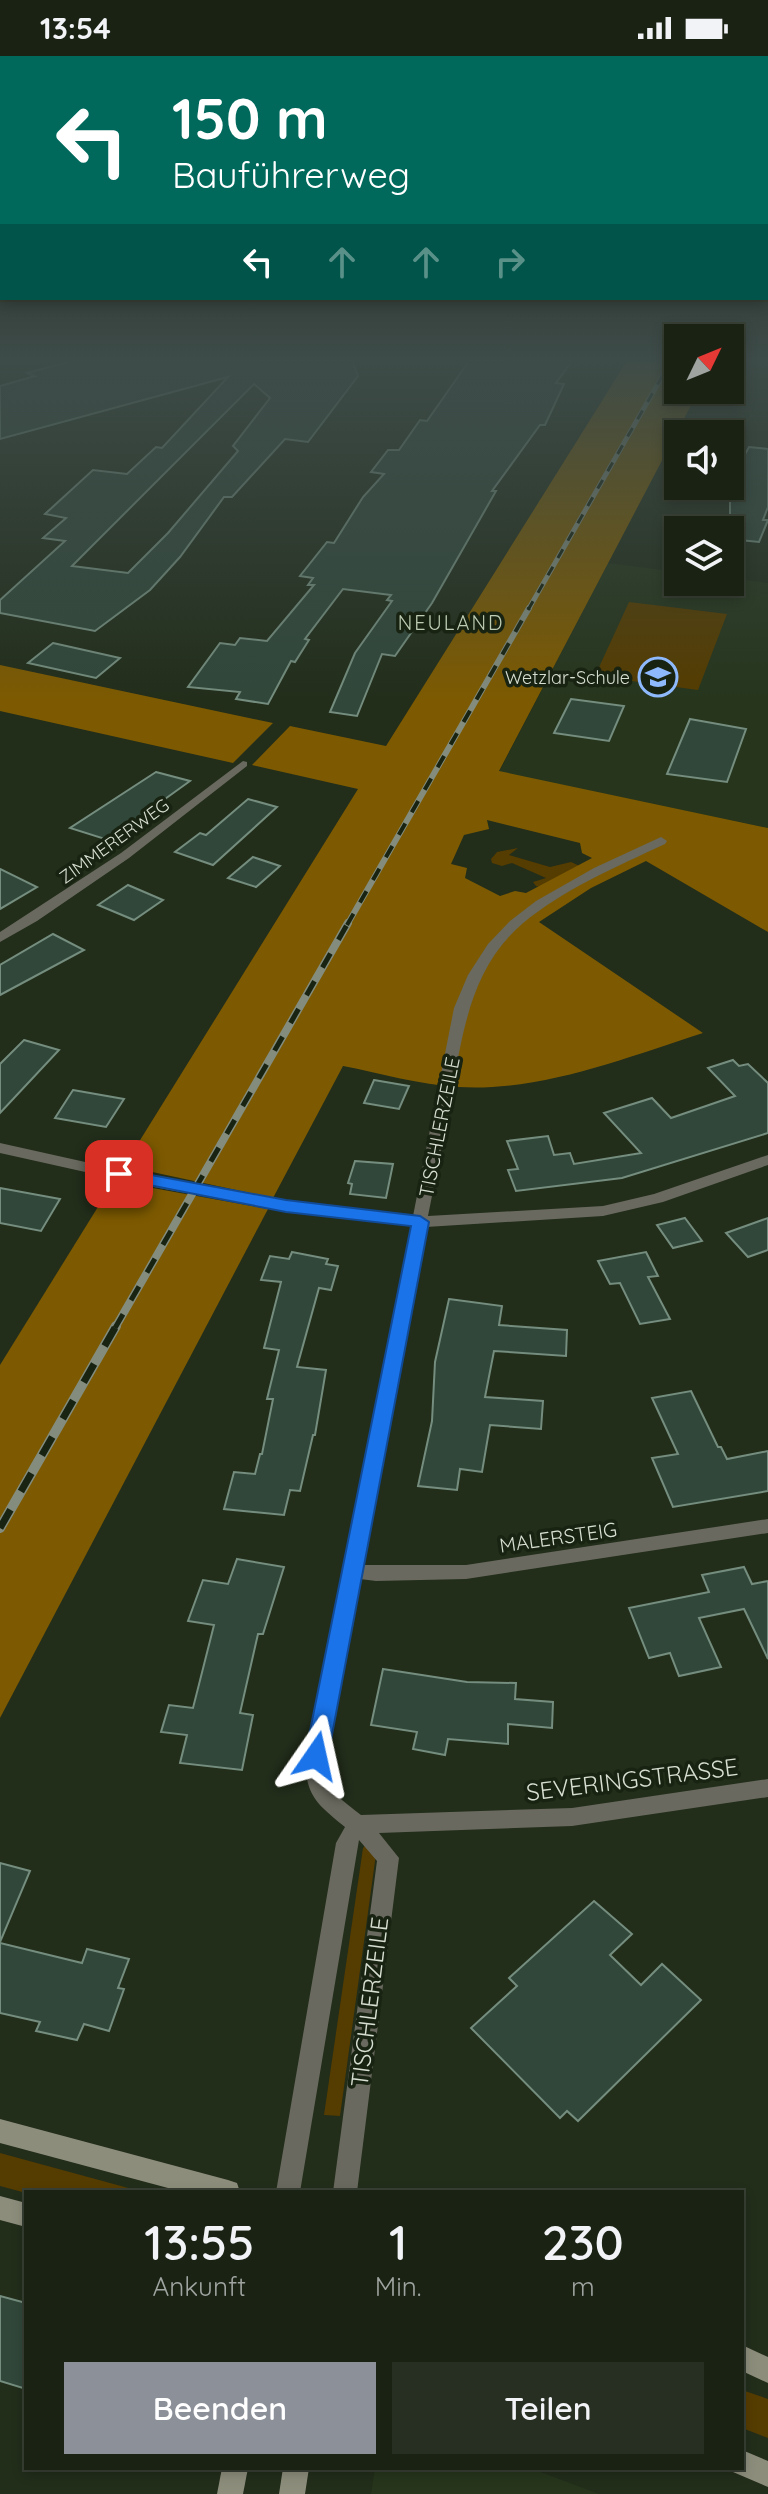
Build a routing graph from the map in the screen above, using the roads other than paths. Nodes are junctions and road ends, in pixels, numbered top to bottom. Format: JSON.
{"nodes":[{"id":1,"x":243,"y":764,"type":"dead end"},
{"id":2,"x":661,"y":841,"type":"dead end"},
{"id":3,"x":0,"y":938,"type":"edge"},
{"id":4,"x":0,"y":1148,"type":"edge"},
{"id":5,"x":768,"y":1160,"type":"edge"},
{"id":6,"x":420,"y":1222,"type":"junction"},
{"id":7,"x":768,"y":1526,"type":"edge"},
{"id":8,"x":353,"y":1571,"type":"junction"},
{"id":9,"x":768,"y":1788,"type":"edge"},
{"id":10,"x":357,"y":1824,"type":"junction"},
{"id":11,"x":0,"y":2131,"type":"edge"},
{"id":12,"x":221,"y":2190,"type":"edge"},
{"id":13,"x":288,"y":2190,"type":"edge"},
{"id":14,"x":345,"y":2190,"type":"edge"},
{"id":15,"x":0,"y":2208,"type":"edge"},
{"id":16,"x":24,"y":2214,"type":"edge"},
{"id":17,"x":744,"y":2359,"type":"edge"},
{"id":18,"x":768,"y":2370,"type":"edge"},
{"id":19,"x":744,"y":2464,"type":"edge"},
{"id":20,"x":235,"y":2470,"type":"edge"},
{"id":21,"x":296,"y":2470,"type":"edge"},
{"id":22,"x":768,"y":2474,"type":"edge"},
{"id":23,"x":230,"y":2494,"type":"edge"},
{"id":24,"x":292,"y":2494,"type":"edge"}],
"edges":[{"from":1,"to":3,"type":"street","name":"ZIMMERERWEG"},
{"from":2,"to":6,"type":"street","name":"TISCHLERZEILE"},
{"from":4,"to":6,"type":"street"},
{"from":5,"to":6,"type":"street"},
{"from":6,"to":8,"type":"street","name":"TISCHLERZEILE"},
{"from":7,"to":8,"type":"street","name":"MALERSTEIG"},
{"from":8,"to":10,"type":"street","name":"TISCHLERZEILE"},
{"from":9,"to":10,"type":"street","name":"SEVERINGSTRASSE"},
{"from":10,"to":13,"type":"street"},
{"from":10,"to":14,"type":"street","name":"TISCHLERZEILE"},
{"from":11,"to":12,"type":"main road"},
{"from":15,"to":16,"type":"main road"},
{"from":17,"to":18,"type":"main road"},
{"from":19,"to":22,"type":"main road"},
{"from":20,"to":23,"type":"main road"},
{"from":21,"to":24,"type":"main road"}]}
